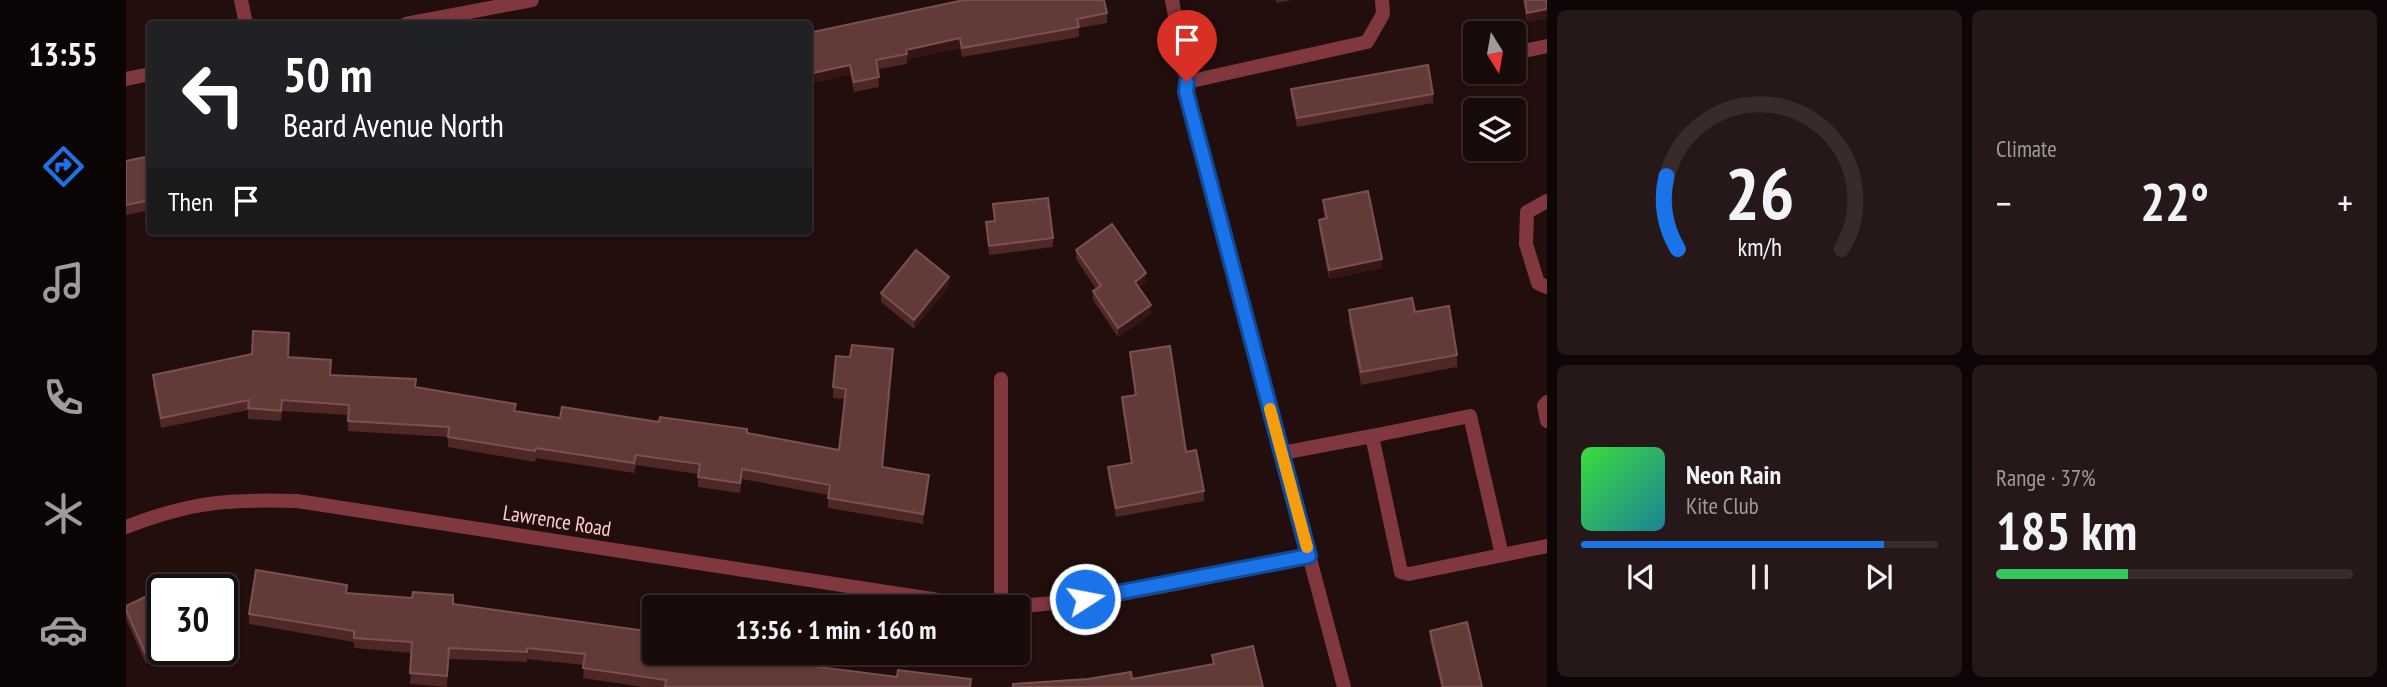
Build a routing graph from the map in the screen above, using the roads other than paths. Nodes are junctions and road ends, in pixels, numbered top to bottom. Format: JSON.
{"nodes":[{"id":1,"x":241,"y":0,"type":"edge"},
{"id":2,"x":532,"y":0,"type":"edge"},
{"id":3,"x":1172,"y":0,"type":"edge"},
{"id":4,"x":1382,"y":0,"type":"edge"},
{"id":5,"x":245,"y":21,"type":"edge"},
{"id":6,"x":422,"y":21,"type":"edge"},
{"id":7,"x":1547,"y":46,"type":"edge"},
{"id":8,"x":1526,"y":50,"type":"edge"},
{"id":9,"x":147,"y":75,"type":"edge"},
{"id":10,"x":126,"y":79,"type":"edge"},
{"id":11,"x":1187,"y":82,"type":"junction"},
{"id":12,"x":1547,"y":201,"type":"edge"},
{"id":13,"x":1547,"y":287,"type":"edge"},
{"id":14,"x":1001,"y":379,"type":"dead end"},
{"id":15,"x":1547,"y":402,"type":"edge"},
{"id":16,"x":1547,"y":421,"type":"edge"},
{"id":17,"x":1372,"y":436,"type":"junction"},
{"id":18,"x":1282,"y":453,"type":"junction"},
{"id":19,"x":126,"y":527,"type":"edge"},
{"id":20,"x":1547,"y":546,"type":"edge"},
{"id":21,"x":1502,"y":555,"type":"junction"},
{"id":22,"x":1309,"y":556,"type":"junction"},
{"id":23,"x":907,"y":595,"type":"edge"},
{"id":24,"x":1001,"y":595,"type":"edge"},
{"id":25,"x":1030,"y":607,"type":"edge"},
{"id":26,"x":1344,"y":687,"type":"edge"}],
"edges":[{"from":1,"to":5,"type":"street"},
{"from":2,"to":6,"type":"street"},
{"from":3,"to":11,"type":"street"},
{"from":4,"to":11,"type":"street"},
{"from":7,"to":8,"type":"street"},
{"from":9,"to":10,"type":"street"},
{"from":11,"to":18,"type":"street"},
{"from":12,"to":13,"type":"street"},
{"from":14,"to":24,"type":"street"},
{"from":15,"to":16,"type":"street"},
{"from":17,"to":18,"type":"street"},
{"from":17,"to":21,"type":"street"},
{"from":17,"to":21,"type":"street"},
{"from":18,"to":22,"type":"street"},
{"from":19,"to":23,"type":"street","name":"Lawrence Road"},
{"from":20,"to":21,"type":"street"},
{"from":22,"to":25,"type":"street","name":"Lawrence Road"},
{"from":22,"to":26,"type":"street"}]}
